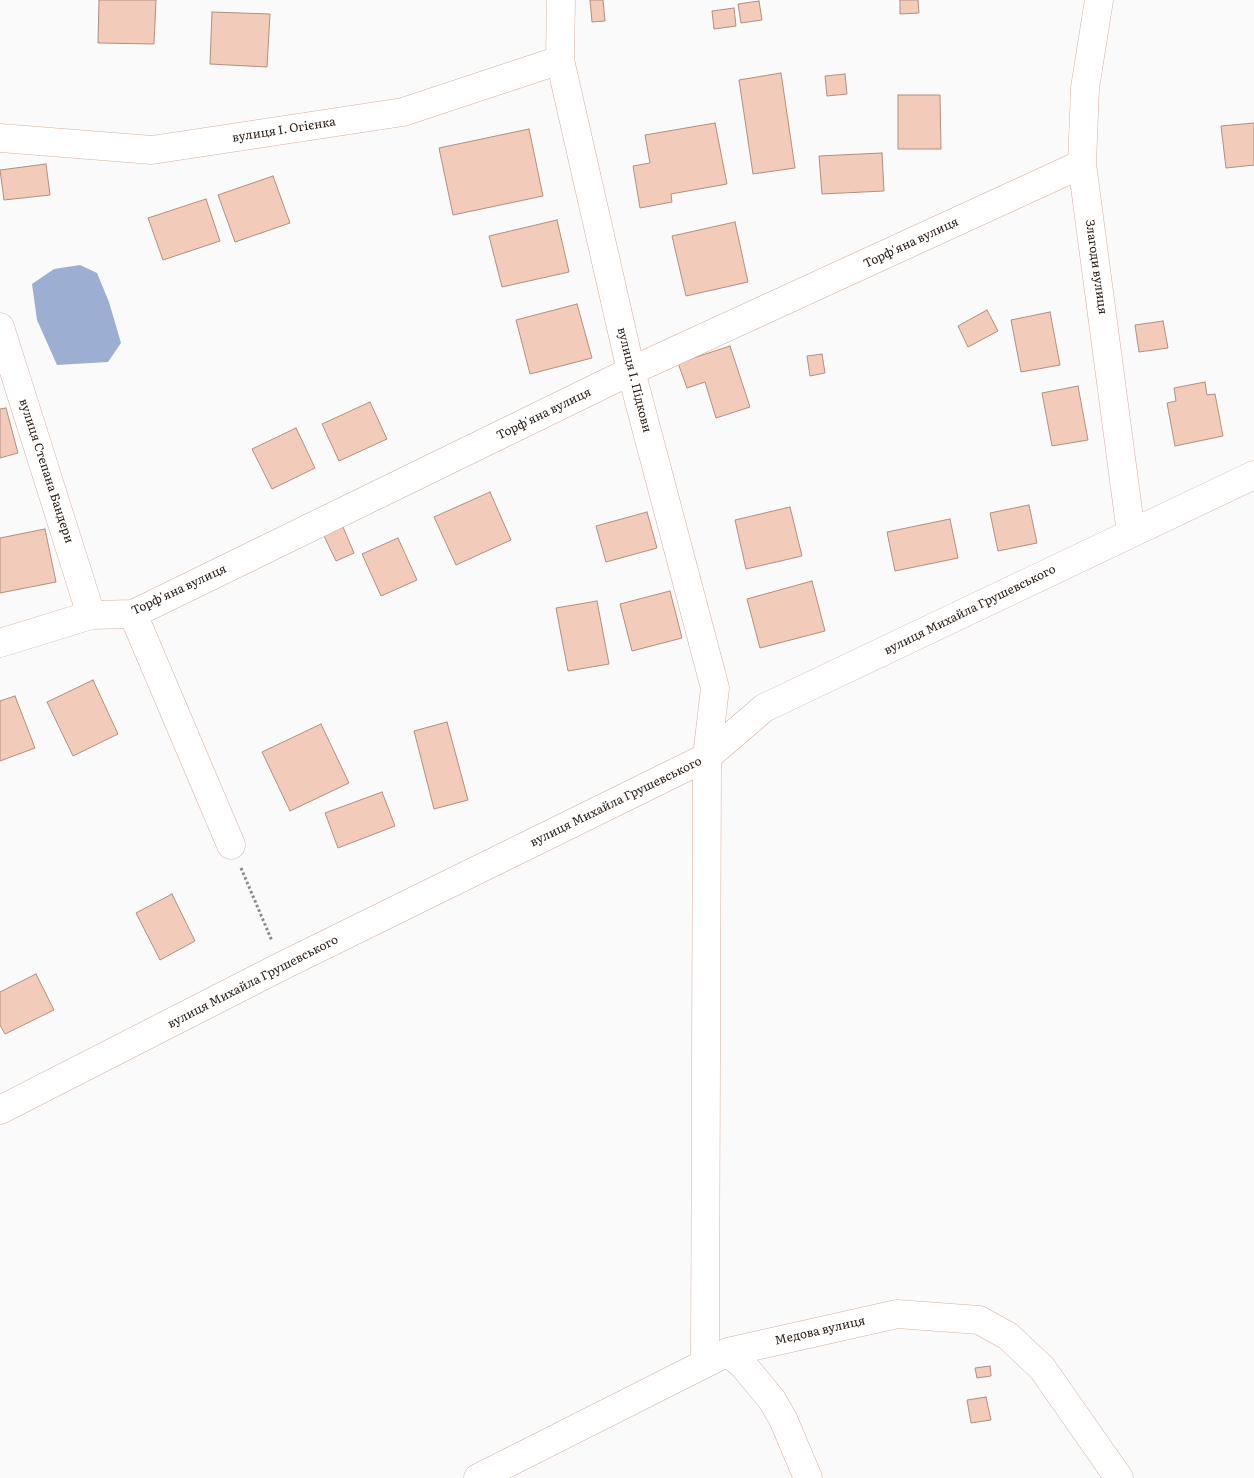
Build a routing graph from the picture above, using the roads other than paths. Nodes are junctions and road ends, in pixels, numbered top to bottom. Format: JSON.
{"nodes":[{"id":1,"x":560,"y":0,"type":"edge"},
{"id":2,"x":1098,"y":0,"type":"edge"},
{"id":3,"x":560,"y":60,"type":"junction"},
{"id":4,"x":0,"y":138,"type":"edge"},
{"id":5,"x":1082,"y":164,"type":"junction"},
{"id":6,"x":0,"y":327,"type":"edge"},
{"id":7,"x":631,"y":371,"type":"junction"},
{"id":8,"x":1254,"y":475,"type":"edge"},
{"id":9,"x":1131,"y":533,"type":"junction"},
{"id":10,"x":134,"y":614,"type":"junction"},
{"id":11,"x":91,"y":615,"type":"junction"},
{"id":12,"x":0,"y":643,"type":"edge"},
{"id":13,"x":707,"y":757,"type":"junction"},
{"id":14,"x":231,"y":845,"type":"road end"},
{"id":15,"x":0,"y":1110,"type":"edge"},
{"id":16,"x":716,"y":1357,"type":"junction"},
{"id":17,"x":478,"y":1478,"type":"edge"},
{"id":18,"x":808,"y":1478,"type":"edge"},
{"id":19,"x":1118,"y":1478,"type":"edge"}],
"edges":[{"from":1,"to":3,"type":"street","name":"вулиця І. Підкови"},
{"from":2,"to":5,"type":"street","name":"Злагоди вулиця"},
{"from":3,"to":4,"type":"street","name":"вулиця І. Огієнка"},
{"from":3,"to":7,"type":"street","name":"вулиця І. Підкови"},
{"from":5,"to":7,"type":"street","name":"Торф'яна вулиця"},
{"from":5,"to":9,"type":"street","name":"Злагоди вулиця"},
{"from":6,"to":11,"type":"street","name":"вулиця Степана Бандери"},
{"from":7,"to":10,"type":"street","name":"Торф'яна вулиця"},
{"from":7,"to":13,"type":"street","name":"вулиця І. Підкови"},
{"from":8,"to":9,"type":"street","name":"вулиця Михайла Грушевського"},
{"from":9,"to":13,"type":"street","name":"вулиця Михайла Грушевського"},
{"from":10,"to":11,"type":"street","name":"Торф'яна вулиця"},
{"from":10,"to":14,"type":"street"},
{"from":11,"to":12,"type":"street","name":"Торф'яна вулиця"},
{"from":13,"to":15,"type":"street","name":"вулиця Михайла Грушевського"},
{"from":13,"to":16,"type":"street","name":"вулиця І. Підкови"},
{"from":16,"to":17,"type":"street","name":"Медова вулиця"},
{"from":16,"to":18,"type":"street"},
{"from":16,"to":19,"type":"street","name":"Медова вулиця"}]}
